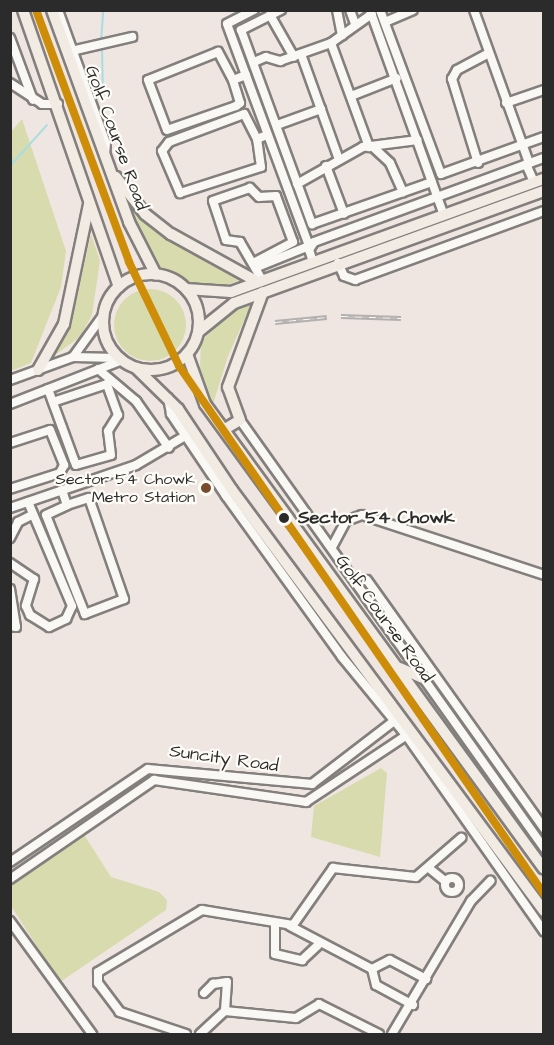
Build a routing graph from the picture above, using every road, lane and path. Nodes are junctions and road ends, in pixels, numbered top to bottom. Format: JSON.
{"nodes":[{"id":1,"x":23,"y":10,"type":"edge"},
{"id":2,"x":52,"y":10,"type":"edge"},
{"id":3,"x":58,"y":10,"type":"edge"},
{"id":4,"x":254,"y":10,"type":"edge"},
{"id":5,"x":281,"y":10,"type":"edge"},
{"id":6,"x":337,"y":10,"type":"edge"},
{"id":7,"x":350,"y":10,"type":"edge"},
{"id":8,"x":413,"y":10,"type":"edge"},
{"id":9,"x":474,"y":10,"type":"edge"},
{"id":10,"x":374,"y":12,"type":"edge"},
{"id":11,"x":270,"y":15,"type":"junction"},
{"id":12,"x":385,"y":22,"type":"junction"},
{"id":13,"x":355,"y":24,"type":"junction"},
{"id":14,"x":342,"y":36,"type":"junction"},
{"id":15,"x":132,"y":37,"type":"dead end"},
{"id":16,"x":10,"y":38,"type":"edge"},
{"id":17,"x":331,"y":43,"type":"junction"},
{"id":18,"x":70,"y":51,"type":"junction"},
{"id":19,"x":489,"y":53,"type":"junction"},
{"id":20,"x":298,"y":55,"type":"junction"},
{"id":21,"x":254,"y":62,"type":"junction"},
{"id":22,"x":246,"y":75,"type":"junction"},
{"id":23,"x":397,"y":78,"type":"junction"},
{"id":24,"x":233,"y":80,"type":"junction"},
{"id":25,"x":10,"y":82,"type":"edge"},
{"id":26,"x":543,"y":90,"type":"edge"},
{"id":27,"x":351,"y":96,"type":"junction"},
{"id":28,"x":33,"y":100,"type":"junction"},
{"id":29,"x":506,"y":103,"type":"junction"},
{"id":30,"x":58,"y":104,"type":"junction"},
{"id":31,"x":321,"y":109,"type":"junction"},
{"id":32,"x":277,"y":125,"type":"junction"},
{"id":33,"x":267,"y":135,"type":"junction"},
{"id":34,"x":543,"y":137,"type":"edge"},
{"id":35,"x":257,"y":139,"type":"junction"},
{"id":36,"x":418,"y":140,"type":"junction"},
{"id":37,"x":520,"y":146,"type":"junction"},
{"id":38,"x":371,"y":147,"type":"junction"},
{"id":39,"x":338,"y":157,"type":"junction"},
{"id":40,"x":543,"y":158,"type":"edge"},
{"id":41,"x":478,"y":163,"type":"junction"},
{"id":42,"x":526,"y":164,"type":"junction"},
{"id":43,"x":326,"y":166,"type":"junction"},
{"id":44,"x":109,"y":168,"type":"junction"},
{"id":45,"x":538,"y":181,"type":"edge"},
{"id":46,"x":432,"y":182,"type":"junction"},
{"id":47,"x":297,"y":184,"type":"junction"},
{"id":48,"x":543,"y":191,"type":"edge"},
{"id":49,"x":403,"y":192,"type":"junction"},
{"id":50,"x":88,"y":194,"type":"junction"},
{"id":51,"x":437,"y":196,"type":"junction"},
{"id":52,"x":543,"y":211,"type":"edge"},
{"id":53,"x":443,"y":213,"type":"junction"},
{"id":54,"x":344,"y":214,"type":"junction"},
{"id":55,"x":309,"y":246,"type":"junction"},
{"id":56,"x":313,"y":262,"type":"junction"},
{"id":57,"x":338,"y":263,"type":"junction"},
{"id":58,"x":256,"y":265,"type":"junction"},
{"id":59,"x":156,"y":274,"type":"junction"},
{"id":60,"x":261,"y":285,"type":"junction"},
{"id":61,"x":119,"y":287,"type":"junction"},
{"id":62,"x":186,"y":289,"type":"junction"},
{"id":63,"x":104,"y":314,"type":"junction"},
{"id":64,"x":198,"y":332,"type":"junction"},
{"id":65,"x":187,"y":354,"type":"junction"},
{"id":66,"x":73,"y":357,"type":"junction"},
{"id":67,"x":120,"y":359,"type":"junction"},
{"id":68,"x":136,"y":368,"type":"junction"},
{"id":69,"x":98,"y":369,"type":"junction"},
{"id":70,"x":38,"y":370,"type":"junction"},
{"id":71,"x":10,"y":380,"type":"edge"},
{"id":72,"x":48,"y":389,"type":"junction"},
{"id":73,"x":167,"y":397,"type":"junction"},
{"id":74,"x":53,"y":402,"type":"junction"},
{"id":75,"x":10,"y":404,"type":"edge"},
{"id":76,"x":240,"y":420,"type":"junction"},
{"id":77,"x":225,"y":429,"type":"junction"},
{"id":78,"x":185,"y":436,"type":"junction"},
{"id":79,"x":10,"y":443,"type":"edge"},
{"id":80,"x":169,"y":448,"type":"junction"},
{"id":81,"x":10,"y":489,"type":"edge"},
{"id":82,"x":62,"y":490,"type":"junction"},
{"id":83,"x":27,"y":502,"type":"junction"},
{"id":84,"x":67,"y":505,"type":"junction"},
{"id":85,"x":10,"y":508,"type":"edge"},
{"id":86,"x":32,"y":515,"type":"junction"},
{"id":87,"x":10,"y":538,"type":"edge"},
{"id":88,"x":332,"y":547,"type":"junction"},
{"id":89,"x":10,"y":563,"type":"edge"},
{"id":90,"x":543,"y":575,"type":"edge"},
{"id":91,"x":367,"y":580,"type":"dead end"},
{"id":92,"x":10,"y":589,"type":"edge"},
{"id":93,"x":10,"y":626,"type":"edge"},
{"id":94,"x":398,"y":666,"type":"junction"},
{"id":95,"x":422,"y":678,"type":"junction"},
{"id":96,"x":398,"y":718,"type":"junction"},
{"id":97,"x":409,"y":733,"type":"junction"},
{"id":98,"x":543,"y":828,"type":"edge"},
{"id":99,"x":461,"y":838,"type":"dead end"},
{"id":100,"x":543,"y":848,"type":"edge"},
{"id":101,"x":10,"y":862,"type":"edge"},
{"id":102,"x":430,"y":869,"type":"junction"},
{"id":103,"x":543,"y":870,"type":"edge"},
{"id":104,"x":10,"y":879,"type":"edge"},
{"id":105,"x":490,"y":881,"type":"dead end"},
{"id":106,"x":471,"y":901,"type":"junction"},
{"id":107,"x":543,"y":911,"type":"edge"},
{"id":108,"x":10,"y":921,"type":"edge"},
{"id":109,"x":275,"y":924,"type":"junction"},
{"id":110,"x":290,"y":926,"type":"junction"},
{"id":111,"x":543,"y":931,"type":"edge"},
{"id":112,"x":318,"y":945,"type":"junction"},
{"id":113,"x":372,"y":969,"type":"junction"},
{"id":114,"x":426,"y":980,"type":"junction"},
{"id":115,"x":204,"y":993,"type":"dead end"},
{"id":116,"x":412,"y":1005,"type":"junction"},
{"id":117,"x":225,"y":1011,"type":"junction"},
{"id":118,"x":92,"y":1035,"type":"edge"},
{"id":119,"x":186,"y":1035,"type":"edge"},
{"id":120,"x":200,"y":1035,"type":"edge"},
{"id":121,"x":379,"y":1035,"type":"edge"},
{"id":122,"x":392,"y":1035,"type":"edge"}],
"edges":[{"from":1,"to":30,"type":"main road"},
{"from":2,"to":18,"type":"main road","name":"Golf Course Road"},
{"from":3,"to":18,"type":"street"},
{"from":4,"to":22,"type":"street"},
{"from":5,"to":11,"type":"street"},
{"from":6,"to":14,"type":"street"},
{"from":7,"to":13,"type":"street"},
{"from":8,"to":12,"type":"street"},
{"from":9,"to":19,"type":"street"},
{"from":10,"to":12,"type":"street"},
{"from":10,"to":13,"type":"street"},
{"from":10,"to":23,"type":"street"},
{"from":11,"to":20,"type":"street"},
{"from":11,"to":21,"type":"street"},
{"from":12,"to":41,"type":"street"},
{"from":13,"to":14,"type":"street"},
{"from":14,"to":17,"type":"street"},
{"from":15,"to":18,"type":"street"},
{"from":16,"to":28,"type":"street"},
{"from":17,"to":20,"type":"street"},
{"from":17,"to":27,"type":"street"},
{"from":18,"to":44,"type":"main road","name":"Golf Course Road"},
{"from":19,"to":29,"type":"street"},
{"from":19,"to":41,"type":"street"},
{"from":20,"to":21,"type":"street"},
{"from":20,"to":31,"type":"street"},
{"from":21,"to":32,"type":"street"},
{"from":22,"to":24,"type":"street"},
{"from":22,"to":33,"type":"street"},
{"from":23,"to":27,"type":"street"},
{"from":23,"to":36,"type":"street"},
{"from":24,"to":24,"type":"street"},
{"from":25,"to":28,"type":"street"},
{"from":26,"to":29,"type":"street"},
{"from":27,"to":38,"type":"street"},
{"from":28,"to":30,"type":"street"},
{"from":29,"to":37,"type":"street"},
{"from":30,"to":50,"type":"main road"},
{"from":31,"to":32,"type":"street"},
{"from":31,"to":39,"type":"street"},
{"from":32,"to":47,"type":"street"},
{"from":33,"to":35,"type":"street"},
{"from":33,"to":55,"type":"street"},
{"from":34,"to":37,"type":"street"},
{"from":35,"to":35,"type":"street"},
{"from":36,"to":38,"type":"street"},
{"from":36,"to":46,"type":"street"},
{"from":37,"to":41,"type":"street"},
{"from":37,"to":42,"type":"street"},
{"from":38,"to":39,"type":"street"},
{"from":38,"to":49,"type":"street"},
{"from":39,"to":43,"type":"street"},
{"from":40,"to":42,"type":"street"},
{"from":42,"to":45,"type":"street"},
{"from":42,"to":51,"type":"street"},
{"from":43,"to":47,"type":"street"},
{"from":43,"to":54,"type":"street"},
{"from":44,"to":59,"type":"main road","name":"Golf Course Road"},
{"from":44,"to":60,"type":"main road"},
{"from":45,"to":53,"type":"main road"},
{"from":46,"to":49,"type":"street"},
{"from":46,"to":51,"type":"street"},
{"from":47,"to":54,"type":"street"},
{"from":48,"to":57,"type":"main road"},
{"from":49,"to":54,"type":"street"},
{"from":50,"to":61,"type":"main road"},
{"from":50,"to":70,"type":"main road"},
{"from":51,"to":53,"type":"street"},
{"from":51,"to":55,"type":"street"},
{"from":52,"to":57,"type":"street"},
{"from":53,"to":56,"type":"main road"},
{"from":55,"to":56,"type":"street"},
{"from":55,"to":58,"type":"street"},
{"from":56,"to":60,"type":"main road"},
{"from":57,"to":60,"type":"main road"},
{"from":58,"to":58,"type":"street"},
{"from":58,"to":60,"type":"street"},
{"from":59,"to":61,"type":"main road"},
{"from":59,"to":62,"type":"main road"},
{"from":60,"to":62,"type":"main road"},
{"from":60,"to":64,"type":"main road"},
{"from":60,"to":76,"type":"main road"},
{"from":61,"to":63,"type":"main road"},
{"from":62,"to":64,"type":"main road"},
{"from":63,"to":66,"type":"street"},
{"from":63,"to":67,"type":"main road"},
{"from":64,"to":65,"type":"main road"},
{"from":65,"to":68,"type":"main road"},
{"from":65,"to":77,"type":"main road","name":"Golf Course Road"},
{"from":66,"to":67,"type":"street"},
{"from":66,"to":70,"type":"street"},
{"from":67,"to":68,"type":"main road"},
{"from":67,"to":69,"type":"street"},
{"from":68,"to":73,"type":"main road"},
{"from":69,"to":72,"type":"street"},
{"from":69,"to":80,"type":"street"},
{"from":70,"to":71,"type":"street"},
{"from":72,"to":74,"type":"street"},
{"from":72,"to":75,"type":"street"},
{"from":73,"to":78,"type":"street"},
{"from":73,"to":96,"type":"main road"},
{"from":74,"to":74,"type":"street"},
{"from":76,"to":77,"type":"main road"},
{"from":76,"to":88,"type":"street"},
{"from":77,"to":94,"type":"main road","name":"Golf Course Road"},
{"from":78,"to":80,"type":"street"},
{"from":78,"to":96,"type":"street"},
{"from":79,"to":81,"type":"street"},
{"from":80,"to":82,"type":"street"},
{"from":82,"to":83,"type":"street"},
{"from":82,"to":84,"type":"street"},
{"from":83,"to":85,"type":"street"},
{"from":83,"to":86,"type":"street"},
{"from":84,"to":84,"type":"street"},
{"from":86,"to":87,"type":"street"},
{"from":86,"to":89,"type":"street"},
{"from":88,"to":90,"type":"street"},
{"from":88,"to":95,"type":"street"},
{"from":91,"to":98,"type":"street"},
{"from":92,"to":93,"type":"street"},
{"from":94,"to":95,"type":"main road"},
{"from":94,"to":103,"type":"main road","name":"Golf Course Road"},
{"from":95,"to":100,"type":"street"},
{"from":96,"to":97,"type":"main road"},
{"from":96,"to":101,"type":"street","name":"Suncity Road"},
{"from":97,"to":104,"type":"street","name":"Suncity Road"},
{"from":97,"to":107,"type":"main road"},
{"from":97,"to":111,"type":"street"},
{"from":99,"to":102,"type":"street"},
{"from":102,"to":106,"type":"street"},
{"from":102,"to":110,"type":"street"},
{"from":105,"to":106,"type":"street"},
{"from":106,"to":114,"type":"street"},
{"from":108,"to":118,"type":"street"},
{"from":109,"to":110,"type":"street"},
{"from":109,"to":112,"type":"street"},
{"from":109,"to":119,"type":"street"},
{"from":110,"to":112,"type":"street"},
{"from":112,"to":113,"type":"street"},
{"from":113,"to":114,"type":"street"},
{"from":113,"to":116,"type":"street"},
{"from":114,"to":116,"type":"street"},
{"from":115,"to":117,"type":"street"},
{"from":116,"to":122,"type":"street"},
{"from":117,"to":120,"type":"street"},
{"from":117,"to":121,"type":"street"}]}
